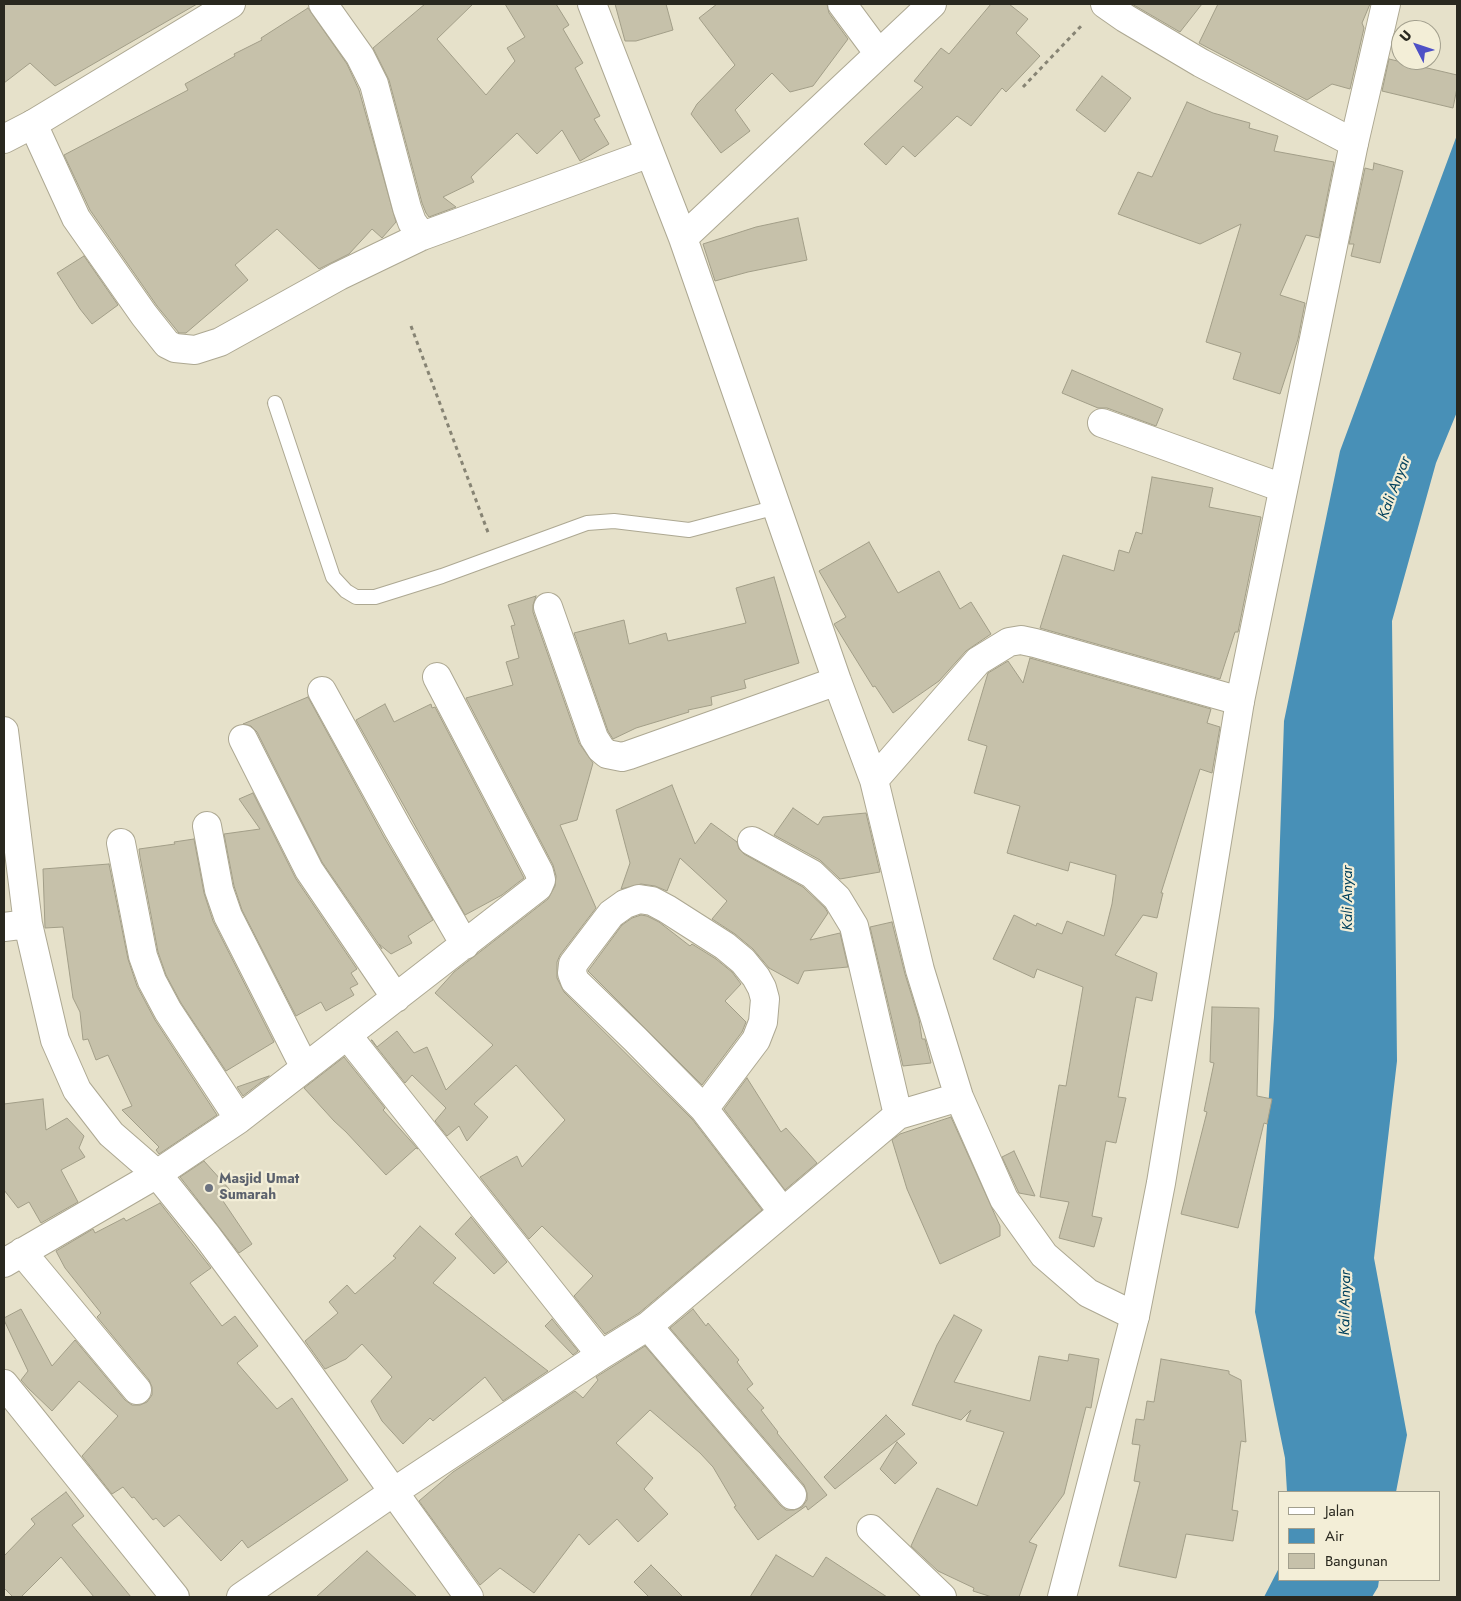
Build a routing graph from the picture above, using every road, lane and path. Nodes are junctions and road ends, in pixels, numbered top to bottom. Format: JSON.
{"nodes":[{"id":1,"x":231,"y":4,"type":"edge"},
{"id":2,"x":324,"y":4,"type":"edge"},
{"id":3,"x":592,"y":4,"type":"edge"},
{"id":4,"x":842,"y":4,"type":"edge"},
{"id":5,"x":932,"y":4,"type":"edge"},
{"id":6,"x":1386,"y":4,"type":"edge"},
{"id":7,"x":1097,"y":11,"type":"edge"},
{"id":8,"x":879,"y":54,"type":"junction"},
{"id":9,"x":1023,"y":87,"type":"dead end"},
{"id":10,"x":33,"y":124,"type":"junction"},
{"id":11,"x":4,"y":139,"type":"edge"},
{"id":12,"x":1354,"y":143,"type":"junction"},
{"id":13,"x":650,"y":153,"type":"junction"},
{"id":14,"x":422,"y":236,"type":"junction"},
{"id":15,"x":683,"y":238,"type":"junction"},
{"id":16,"x":411,"y":326,"type":"dead end"},
{"id":17,"x":275,"y":403,"type":"dead end"},
{"id":18,"x":1102,"y":423,"type":"dead end"},
{"id":19,"x":1283,"y":488,"type":"junction"},
{"id":20,"x":777,"y":507,"type":"junction"},
{"id":21,"x":497,"y":556,"type":"junction"},
{"id":22,"x":548,"y":608,"type":"dead end"},
{"id":23,"x":437,"y":677,"type":"dead end"},
{"id":24,"x":838,"y":681,"type":"junction"},
{"id":25,"x":322,"y":691,"type":"dead end"},
{"id":26,"x":1240,"y":701,"type":"junction"},
{"id":27,"x":4,"y":731,"type":"edge"},
{"id":28,"x":243,"y":740,"type":"dead end"},
{"id":29,"x":874,"y":780,"type":"junction"},
{"id":30,"x":207,"y":826,"type":"dead end"},
{"id":31,"x":752,"y":841,"type":"dead end"},
{"id":32,"x":121,"y":843,"type":"dead end"},
{"id":33,"x":16,"y":926,"type":"edge"},
{"id":34,"x":465,"y":945,"type":"junction"},
{"id":35,"x":396,"y":998,"type":"junction"},
{"id":36,"x":347,"y":1035,"type":"junction"},
{"id":37,"x":306,"y":1068,"type":"junction"},
{"id":38,"x":959,"y":1097,"type":"junction"},
{"id":39,"x":704,"y":1109,"type":"junction"},
{"id":40,"x":898,"y":1115,"type":"junction"},
{"id":41,"x":239,"y":1119,"type":"junction"},
{"id":42,"x":157,"y":1174,"type":"junction"},
{"id":43,"x":784,"y":1212,"type":"junction"},
{"id":44,"x":13,"y":1258,"type":"edge"},
{"id":45,"x":1135,"y":1316,"type":"junction"},
{"id":46,"x":648,"y":1326,"type":"junction"},
{"id":47,"x":601,"y":1355,"type":"junction"},
{"id":48,"x":4,"y":1384,"type":"edge"},
{"id":49,"x":136,"y":1390,"type":"dead end"},
{"id":50,"x":392,"y":1493,"type":"junction"},
{"id":51,"x":792,"y":1495,"type":"dead end"},
{"id":52,"x":872,"y":1529,"type":"dead end"},
{"id":53,"x":175,"y":1597,"type":"edge"},
{"id":54,"x":241,"y":1597,"type":"edge"},
{"id":55,"x":469,"y":1597,"type":"edge"},
{"id":56,"x":942,"y":1597,"type":"edge"},
{"id":57,"x":1062,"y":1597,"type":"edge"}],
"edges":[{"from":1,"to":10,"type":"street"},
{"from":2,"to":14,"type":"street"},
{"from":3,"to":13,"type":"street"},
{"from":4,"to":8,"type":"street"},
{"from":5,"to":8,"type":"street"},
{"from":6,"to":12,"type":"street"},
{"from":7,"to":9,"type":"path"},
{"from":7,"to":12,"type":"street"},
{"from":8,"to":15,"type":"street"},
{"from":10,"to":11,"type":"street"},
{"from":10,"to":14,"type":"street"},
{"from":12,"to":19,"type":"street"},
{"from":13,"to":14,"type":"street"},
{"from":13,"to":15,"type":"street"},
{"from":15,"to":20,"type":"street"},
{"from":16,"to":21,"type":"path"},
{"from":17,"to":21,"type":"lane"},
{"from":18,"to":19,"type":"street"},
{"from":19,"to":26,"type":"street"},
{"from":20,"to":21,"type":"lane"},
{"from":20,"to":24,"type":"street"},
{"from":22,"to":24,"type":"street"},
{"from":23,"to":34,"type":"street"},
{"from":24,"to":29,"type":"street"},
{"from":25,"to":34,"type":"street"},
{"from":26,"to":29,"type":"street"},
{"from":26,"to":45,"type":"street"},
{"from":27,"to":33,"type":"street"},
{"from":28,"to":35,"type":"street"},
{"from":29,"to":38,"type":"street"},
{"from":30,"to":37,"type":"street"},
{"from":31,"to":40,"type":"street"},
{"from":32,"to":41,"type":"street"},
{"from":33,"to":42,"type":"street"},
{"from":34,"to":35,"type":"street"},
{"from":35,"to":36,"type":"street"},
{"from":36,"to":37,"type":"street"},
{"from":36,"to":47,"type":"street"},
{"from":37,"to":41,"type":"street"},
{"from":38,"to":40,"type":"street"},
{"from":38,"to":45,"type":"street"},
{"from":39,"to":39,"type":"street"},
{"from":39,"to":43,"type":"street"},
{"from":40,"to":43,"type":"street"},
{"from":41,"to":42,"type":"street"},
{"from":42,"to":44,"type":"street"},
{"from":42,"to":50,"type":"street"},
{"from":43,"to":46,"type":"street"},
{"from":44,"to":49,"type":"street"},
{"from":45,"to":57,"type":"street"},
{"from":46,"to":47,"type":"street"},
{"from":46,"to":51,"type":"street"},
{"from":47,"to":50,"type":"street"},
{"from":48,"to":53,"type":"street"},
{"from":50,"to":54,"type":"street"},
{"from":50,"to":55,"type":"street"},
{"from":52,"to":56,"type":"street"}]}
